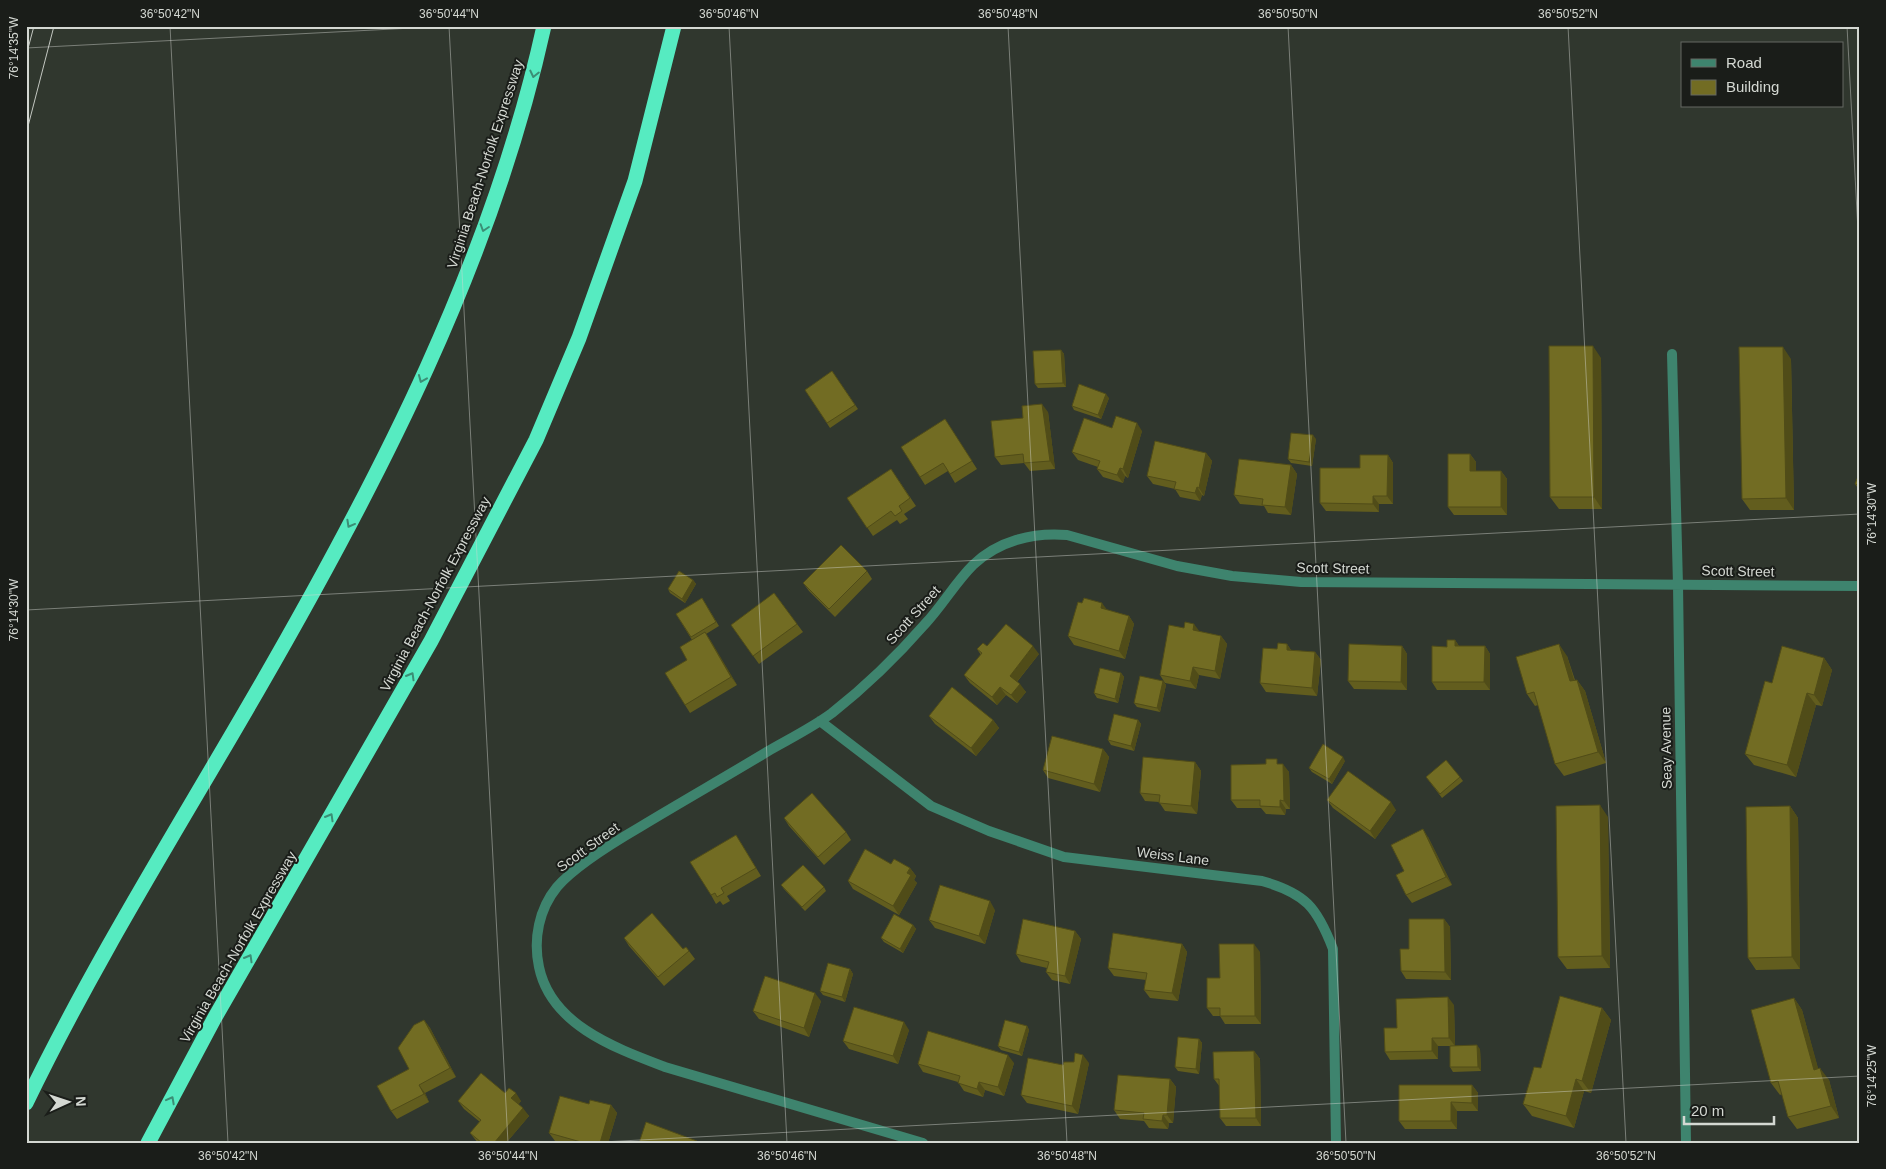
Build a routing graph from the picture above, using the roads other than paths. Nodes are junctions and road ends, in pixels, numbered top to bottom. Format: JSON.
{"nodes":[{"id":1,"x":544,"y":26,"type":"edge"},
{"id":2,"x":674,"y":26,"type":"edge"},
{"id":3,"x":1672,"y":354,"type":"dead end"},
{"id":4,"x":1678,"y":585,"type":"junction"},
{"id":5,"x":1860,"y":586,"type":"edge"},
{"id":6,"x":820,"y":720,"type":"junction"},
{"id":7,"x":26,"y":1103,"type":"edge"},
{"id":8,"x":148,"y":1143,"type":"edge"},
{"id":9,"x":923,"y":1143,"type":"edge"},
{"id":10,"x":1336,"y":1143,"type":"edge"},
{"id":11,"x":1686,"y":1143,"type":"edge"}],
"edges":[{"from":1,"to":7,"type":"highway","name":"Virginia Beach-Norfolk Expressway","one_way":true},
{"from":8,"to":2,"type":"highway","name":"Virginia Beach-Norfolk Expressway","one_way":true},
{"from":3,"to":4,"type":"street","name":"Seay Avenue"},
{"from":4,"to":5,"type":"street","name":"Scott Street"},
{"from":4,"to":6,"type":"street","name":"Scott Street"},
{"from":4,"to":11,"type":"street","name":"Seay Avenue"},
{"from":6,"to":9,"type":"street","name":"Scott Street"},
{"from":6,"to":10,"type":"street","name":"Weiss Lane"}]}
